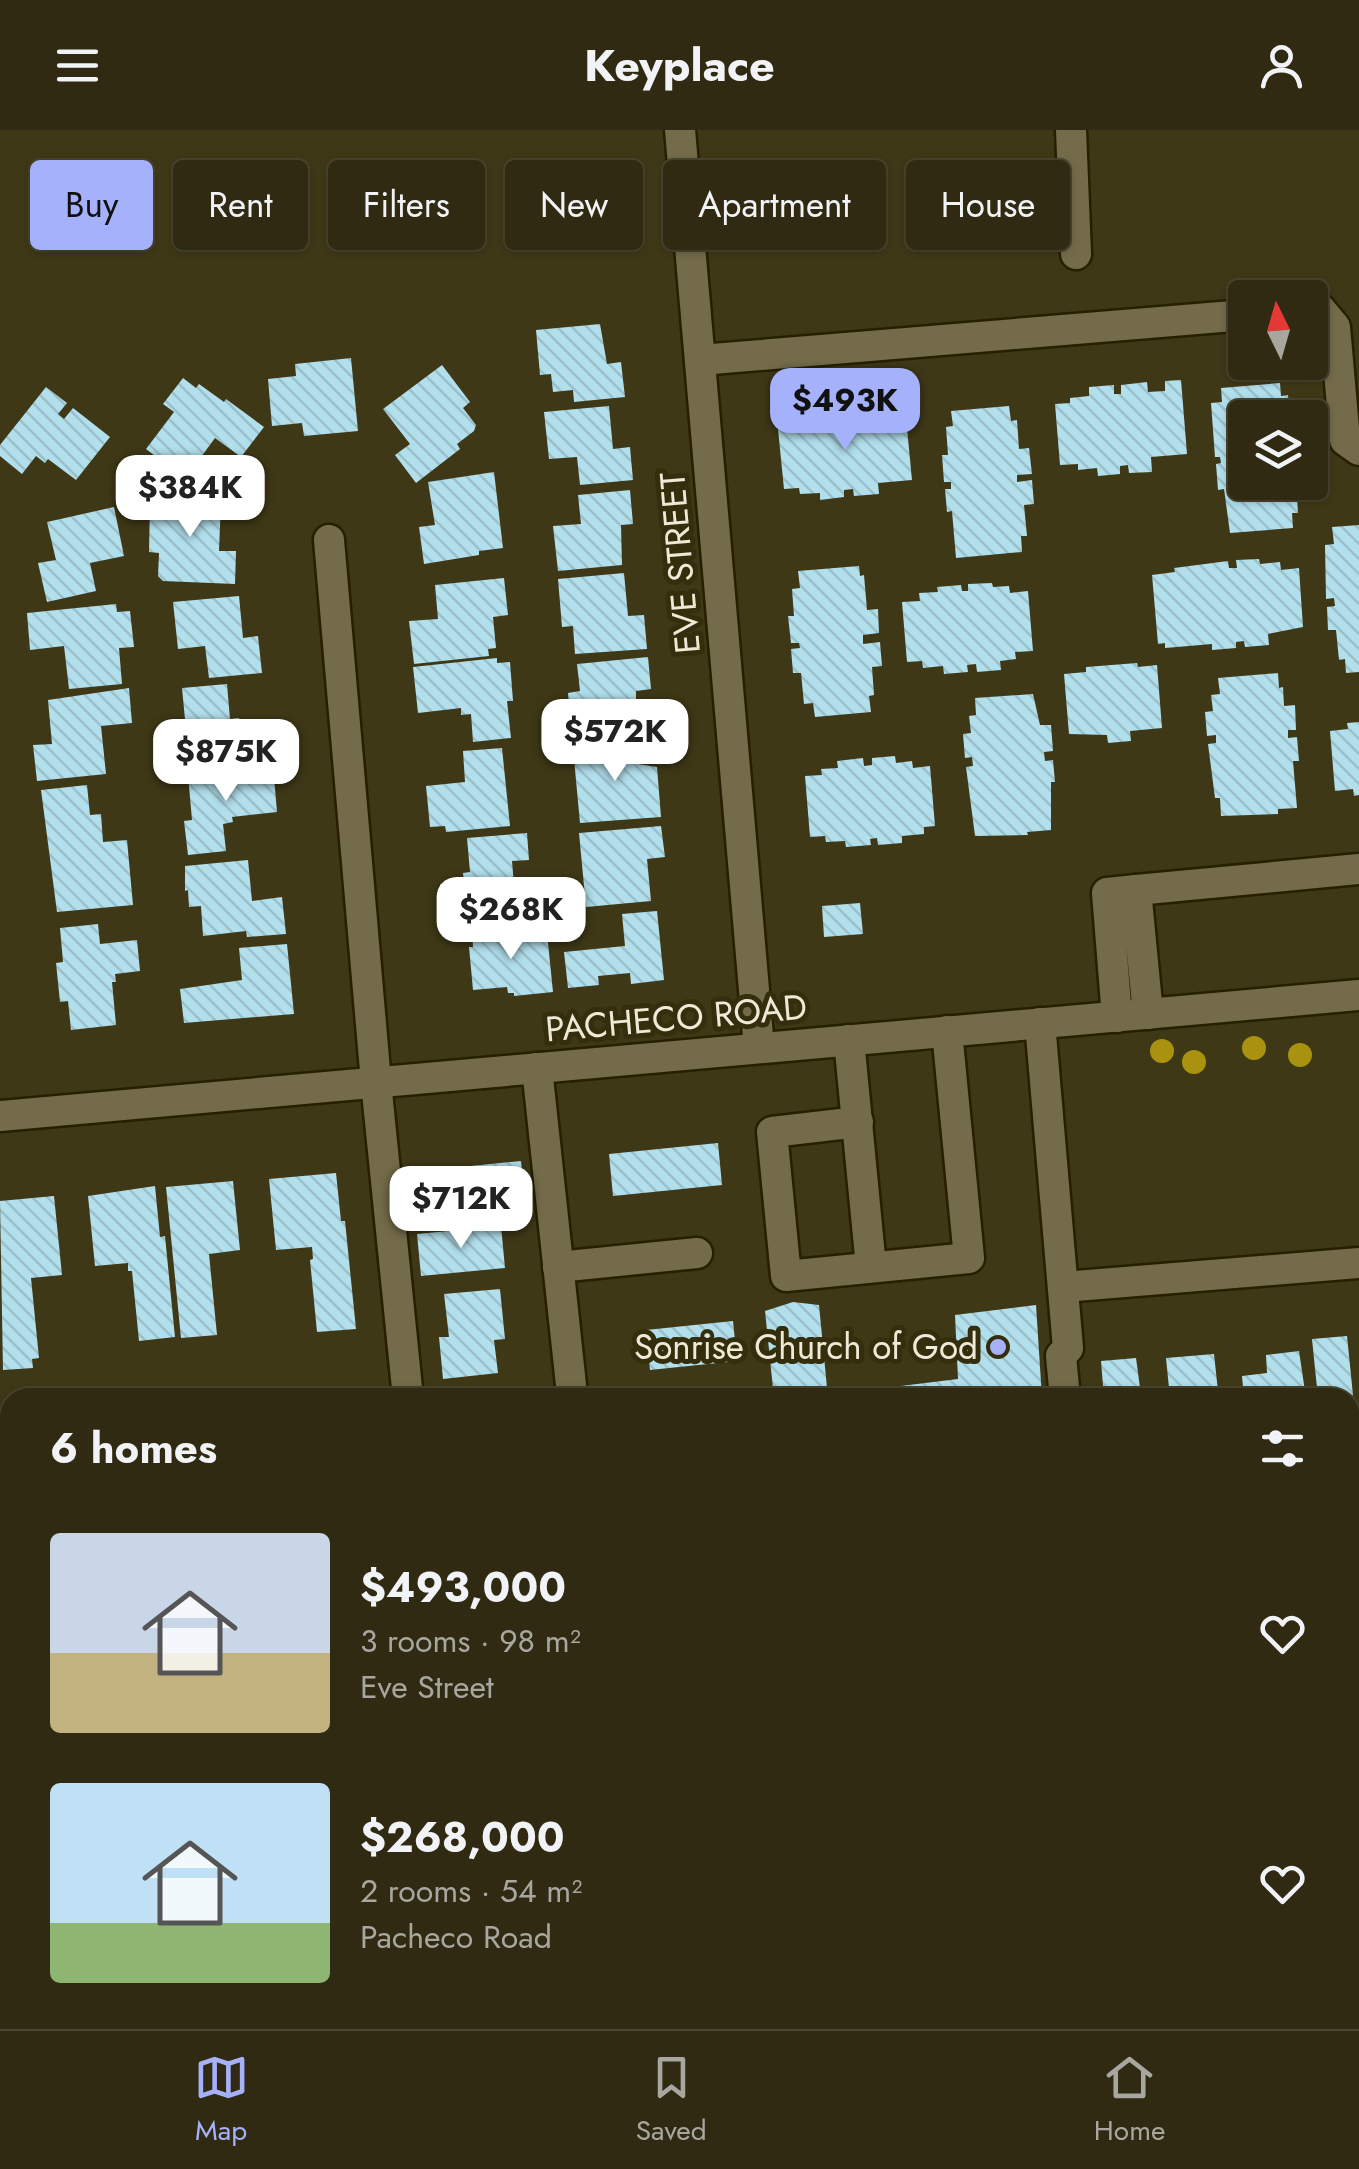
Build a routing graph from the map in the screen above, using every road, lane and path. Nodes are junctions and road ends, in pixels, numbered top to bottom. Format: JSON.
{"nodes":[{"id":1,"x":680,"y":130,"type":"edge"},
{"id":2,"x":1071,"y":130,"type":"edge"},
{"id":3,"x":1076,"y":254,"type":"dead end"},
{"id":4,"x":1228,"y":316,"type":"edge"},
{"id":5,"x":1328,"y":318,"type":"edge"},
{"id":6,"x":700,"y":360,"type":"junction"},
{"id":7,"x":1359,"y":450,"type":"edge"},
{"id":8,"x":329,"y":540,"type":"dead end"},
{"id":9,"x":1359,"y":869,"type":"edge"},
{"id":10,"x":1359,"y":995,"type":"edge"},
{"id":11,"x":1133,"y":1015,"type":"junction"},
{"id":12,"x":1040,"y":1023,"type":"junction"},
{"id":13,"x":947,"y":1032,"type":"junction"},
{"id":14,"x":850,"y":1040,"type":"junction"},
{"id":15,"x":759,"y":1048,"type":"junction"},
{"id":16,"x":537,"y":1068,"type":"junction"},
{"id":17,"x":376,"y":1082,"type":"junction"},
{"id":18,"x":0,"y":1116,"type":"edge"},
{"id":19,"x":858,"y":1129,"type":"junction"},
{"id":20,"x":698,"y":1253,"type":"dead end"},
{"id":21,"x":1359,"y":1264,"type":"edge"},
{"id":22,"x":558,"y":1267,"type":"junction"},
{"id":23,"x":870,"y":1268,"type":"junction"},
{"id":24,"x":1063,"y":1287,"type":"junction"},
{"id":25,"x":571,"y":1385,"type":"dead end"},
{"id":26,"x":407,"y":1388,"type":"edge"},
{"id":27,"x":1064,"y":1388,"type":"edge"}],
"edges":[{"from":1,"to":6,"type":"street","name":"EVE STREET"},
{"from":2,"to":3,"type":"street"},
{"from":4,"to":6,"type":"street"},
{"from":5,"to":7,"type":"street"},
{"from":6,"to":15,"type":"street","name":"EVE STREET"},
{"from":8,"to":17,"type":"street"},
{"from":9,"to":11,"type":"street"},
{"from":10,"to":11,"type":"street","name":"PACHECO ROAD"},
{"from":11,"to":12,"type":"street","name":"PACHECO ROAD"},
{"from":12,"to":13,"type":"street","name":"PACHECO ROAD"},
{"from":12,"to":24,"type":"street"},
{"from":13,"to":14,"type":"street","name":"PACHECO ROAD"},
{"from":13,"to":23,"type":"street"},
{"from":14,"to":15,"type":"street","name":"PACHECO ROAD"},
{"from":14,"to":19,"type":"street"},
{"from":15,"to":16,"type":"street","name":"PACHECO ROAD"},
{"from":16,"to":17,"type":"street","name":"PACHECO ROAD"},
{"from":16,"to":22,"type":"street"},
{"from":17,"to":18,"type":"street","name":"PACHECO ROAD"},
{"from":17,"to":26,"type":"street"},
{"from":19,"to":23,"type":"street"},
{"from":19,"to":23,"type":"street"},
{"from":20,"to":22,"type":"street"},
{"from":21,"to":24,"type":"street"},
{"from":22,"to":25,"type":"street"},
{"from":24,"to":27,"type":"street"}]}
